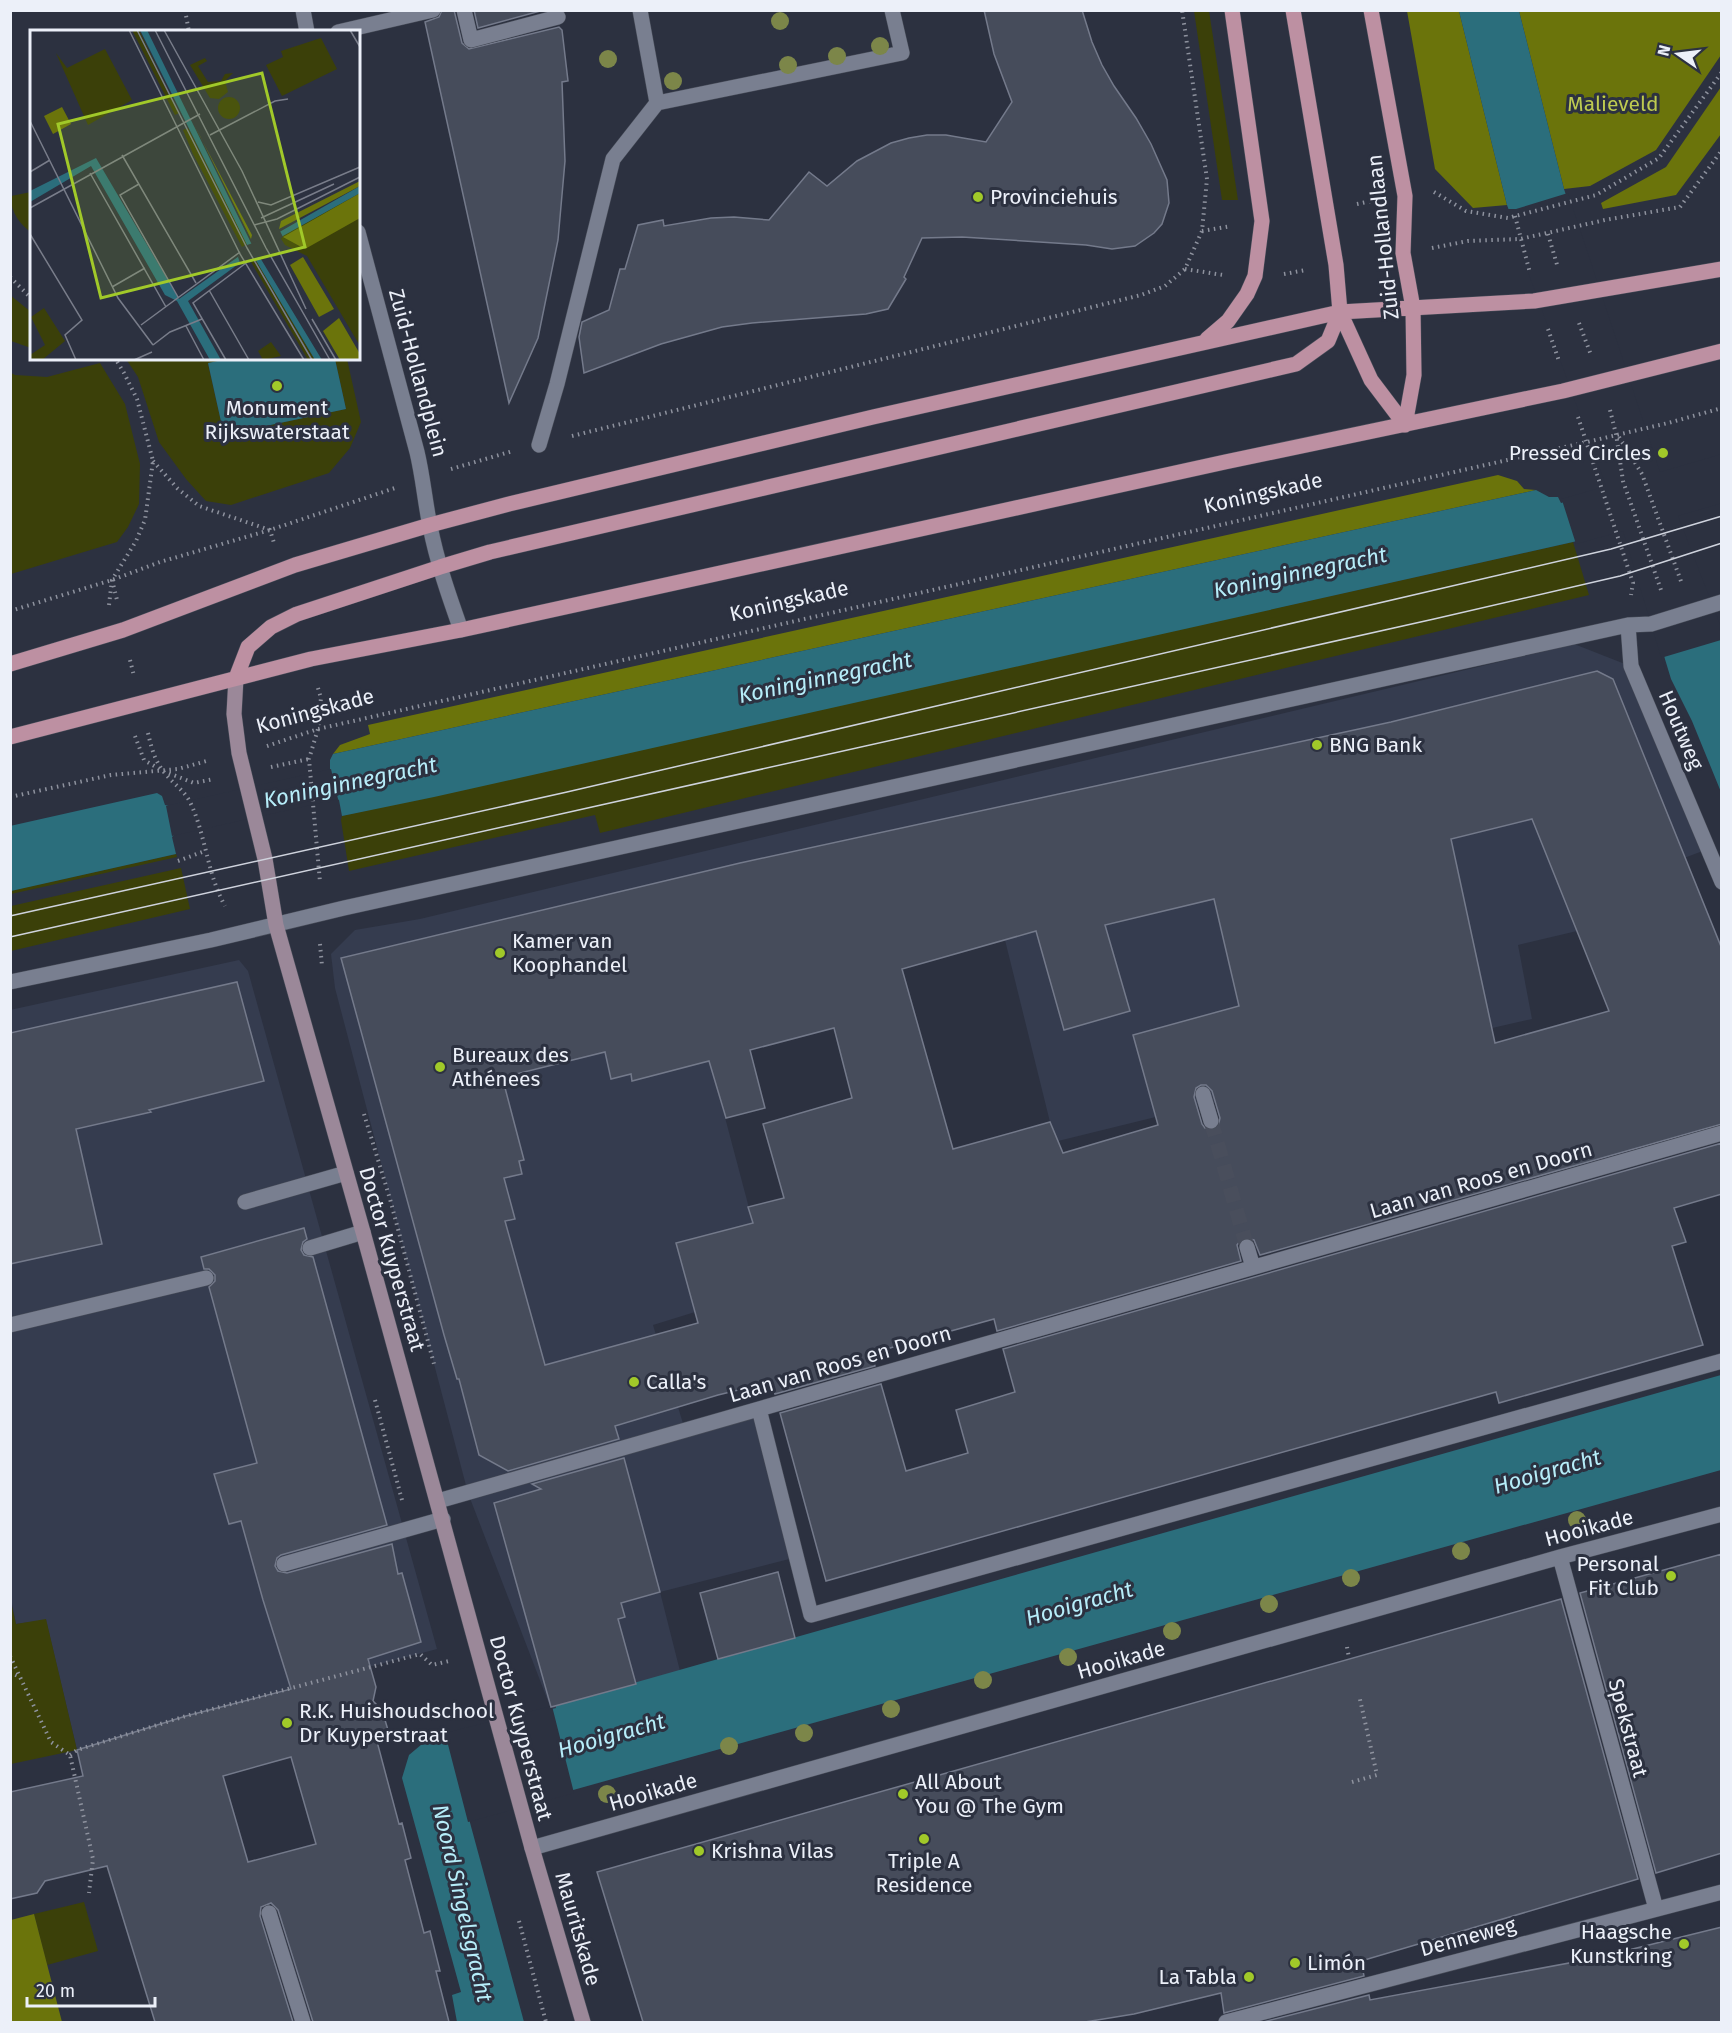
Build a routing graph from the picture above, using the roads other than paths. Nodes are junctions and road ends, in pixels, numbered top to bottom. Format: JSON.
{"nodes":[{"id":1,"x":303,"y":10,"type":"edge"},
{"id":2,"x":433,"y":10,"type":"edge"},
{"id":3,"x":464,"y":10,"type":"edge"},
{"id":4,"x":640,"y":10,"type":"edge"},
{"id":5,"x":892,"y":10,"type":"edge"},
{"id":6,"x":1232,"y":10,"type":"edge"},
{"id":7,"x":1293,"y":10,"type":"edge"},
{"id":8,"x":1371,"y":10,"type":"edge"},
{"id":9,"x":558,"y":17,"type":"dead end"},
{"id":10,"x":307,"y":30,"type":"edge"},
{"id":11,"x":347,"y":30,"type":"edge"},
{"id":12,"x":657,"y":103,"type":"junction"},
{"id":13,"x":360,"y":240,"type":"edge"},
{"id":14,"x":1722,"y":269,"type":"edge"},
{"id":15,"x":1413,"y":308,"type":"junction"},
{"id":16,"x":1340,"y":312,"type":"junction"},
{"id":17,"x":1204,"y":342,"type":"junction"},
{"id":18,"x":1722,"y":351,"type":"edge"},
{"id":19,"x":1405,"y":425,"type":"junction"},
{"id":20,"x":539,"y":445,"type":"road end"},
{"id":21,"x":430,"y":525,"type":"junction"},
{"id":22,"x":440,"y":567,"type":"junction"},
{"id":23,"x":1718,"y":604,"type":"edge"},
{"id":24,"x":1628,"y":625,"type":"junction"},
{"id":25,"x":461,"y":630,"type":"junction"},
{"id":26,"x":10,"y":664,"type":"edge"},
{"id":27,"x":236,"y":678,"type":"junction"},
{"id":28,"x":10,"y":737,"type":"edge"},
{"id":29,"x":1722,"y":882,"type":"edge"},
{"id":30,"x":276,"y":925,"type":"junction"},
{"id":31,"x":10,"y":982,"type":"edge"},
{"id":32,"x":1203,"y":1094,"type":"dead end"},
{"id":33,"x":1211,"y":1121,"type":"tunnel mouth"},
{"id":34,"x":1722,"y":1133,"type":"edge"},
{"id":35,"x":346,"y":1173,"type":"junction"},
{"id":36,"x":245,"y":1202,"type":"dead end"},
{"id":37,"x":363,"y":1232,"type":"junction"},
{"id":38,"x":1247,"y":1247,"type":"tunnel mouth"},
{"id":39,"x":310,"y":1248,"type":"dead end"},
{"id":40,"x":1253,"y":1268,"type":"junction"},
{"id":41,"x":206,"y":1278,"type":"dead end"},
{"id":42,"x":10,"y":1325,"type":"edge"},
{"id":43,"x":1722,"y":1361,"type":"edge"},
{"id":44,"x":759,"y":1409,"type":"junction"},
{"id":45,"x":438,"y":1501,"type":"junction"},
{"id":46,"x":1722,"y":1514,"type":"edge"},
{"id":47,"x":443,"y":1520,"type":"junction"},
{"id":48,"x":1560,"y":1557,"type":"junction"},
{"id":49,"x":284,"y":1564,"type":"dead end"},
{"id":50,"x":532,"y":1848,"type":"junction"},
{"id":51,"x":1722,"y":1892,"type":"edge"},
{"id":52,"x":1656,"y":1909,"type":"junction"},
{"id":53,"x":269,"y":1913,"type":"dead end"},
{"id":54,"x":303,"y":2022,"type":"edge"},
{"id":55,"x":583,"y":2022,"type":"edge"},
{"id":56,"x":1226,"y":2022,"type":"edge"}],
"edges":[{"from":1,"to":10,"type":"street"},
{"from":2,"to":11,"type":"street"},
{"from":3,"to":9,"type":"street"},
{"from":4,"to":12,"type":"street"},
{"from":5,"to":12,"type":"street"},
{"from":6,"to":17,"type":"main road"},
{"from":7,"to":16,"type":"main road"},
{"from":8,"to":15,"type":"main road","name":"Zuid-Hollandlaan"},
{"from":12,"to":20,"type":"street"},
{"from":13,"to":21,"type":"street","name":"Zuid-Hollandplein"},
{"from":14,"to":15,"type":"main road"},
{"from":15,"to":16,"type":"main road"},
{"from":15,"to":19,"type":"main road","name":"Zuid-Hollandlaan"},
{"from":16,"to":17,"type":"main road"},
{"from":16,"to":19,"type":"main road"},
{"from":16,"to":22,"type":"main road"},
{"from":17,"to":21,"type":"main road"},
{"from":18,"to":19,"type":"main road","name":"Koningskade"},
{"from":19,"to":25,"type":"main road","name":"Koningskade"},
{"from":21,"to":22,"type":"street"},
{"from":21,"to":26,"type":"main road"},
{"from":22,"to":25,"type":"street"},
{"from":22,"to":27,"type":"main road"},
{"from":23,"to":24,"type":"street"},
{"from":24,"to":29,"type":"street","name":"Houtweg"},
{"from":24,"to":30,"type":"street"},
{"from":25,"to":27,"type":"main road","name":"Koningskade"},
{"from":27,"to":28,"type":"main road","name":"Koningskade"},
{"from":27,"to":30,"type":"street","name":"Doctor Kuyperstraat"},
{"from":30,"to":31,"type":"street"},
{"from":30,"to":35,"type":"street","name":"Doctor Kuyperstraat"},
{"from":32,"to":33,"type":"street"},
{"from":34,"to":40,"type":"street","name":"Laan van Roos en Doorn"},
{"from":35,"to":36,"type":"street"},
{"from":35,"to":37,"type":"street","name":"Doctor Kuyperstraat"},
{"from":37,"to":39,"type":"street"},
{"from":37,"to":45,"type":"street","name":"Doctor Kuyperstraat"},
{"from":38,"to":40,"type":"street"},
{"from":40,"to":44,"type":"street","name":"Laan van Roos en Doorn"},
{"from":41,"to":42,"type":"street"},
{"from":43,"to":44,"type":"street"},
{"from":44,"to":45,"type":"street","name":"Laan van Roos en Doorn"},
{"from":45,"to":47,"type":"street","name":"Doctor Kuyperstraat"},
{"from":46,"to":48,"type":"street","name":"Hooikade"},
{"from":47,"to":49,"type":"street"},
{"from":47,"to":50,"type":"street","name":"Doctor Kuyperstraat"},
{"from":48,"to":50,"type":"street","name":"Hooikade"},
{"from":48,"to":52,"type":"street","name":"Spekstraat"},
{"from":50,"to":55,"type":"street","name":"Mauritskade"},
{"from":51,"to":52,"type":"street","name":"Denneweg"},
{"from":52,"to":56,"type":"street","name":"Denneweg"},
{"from":53,"to":54,"type":"street"}]}
